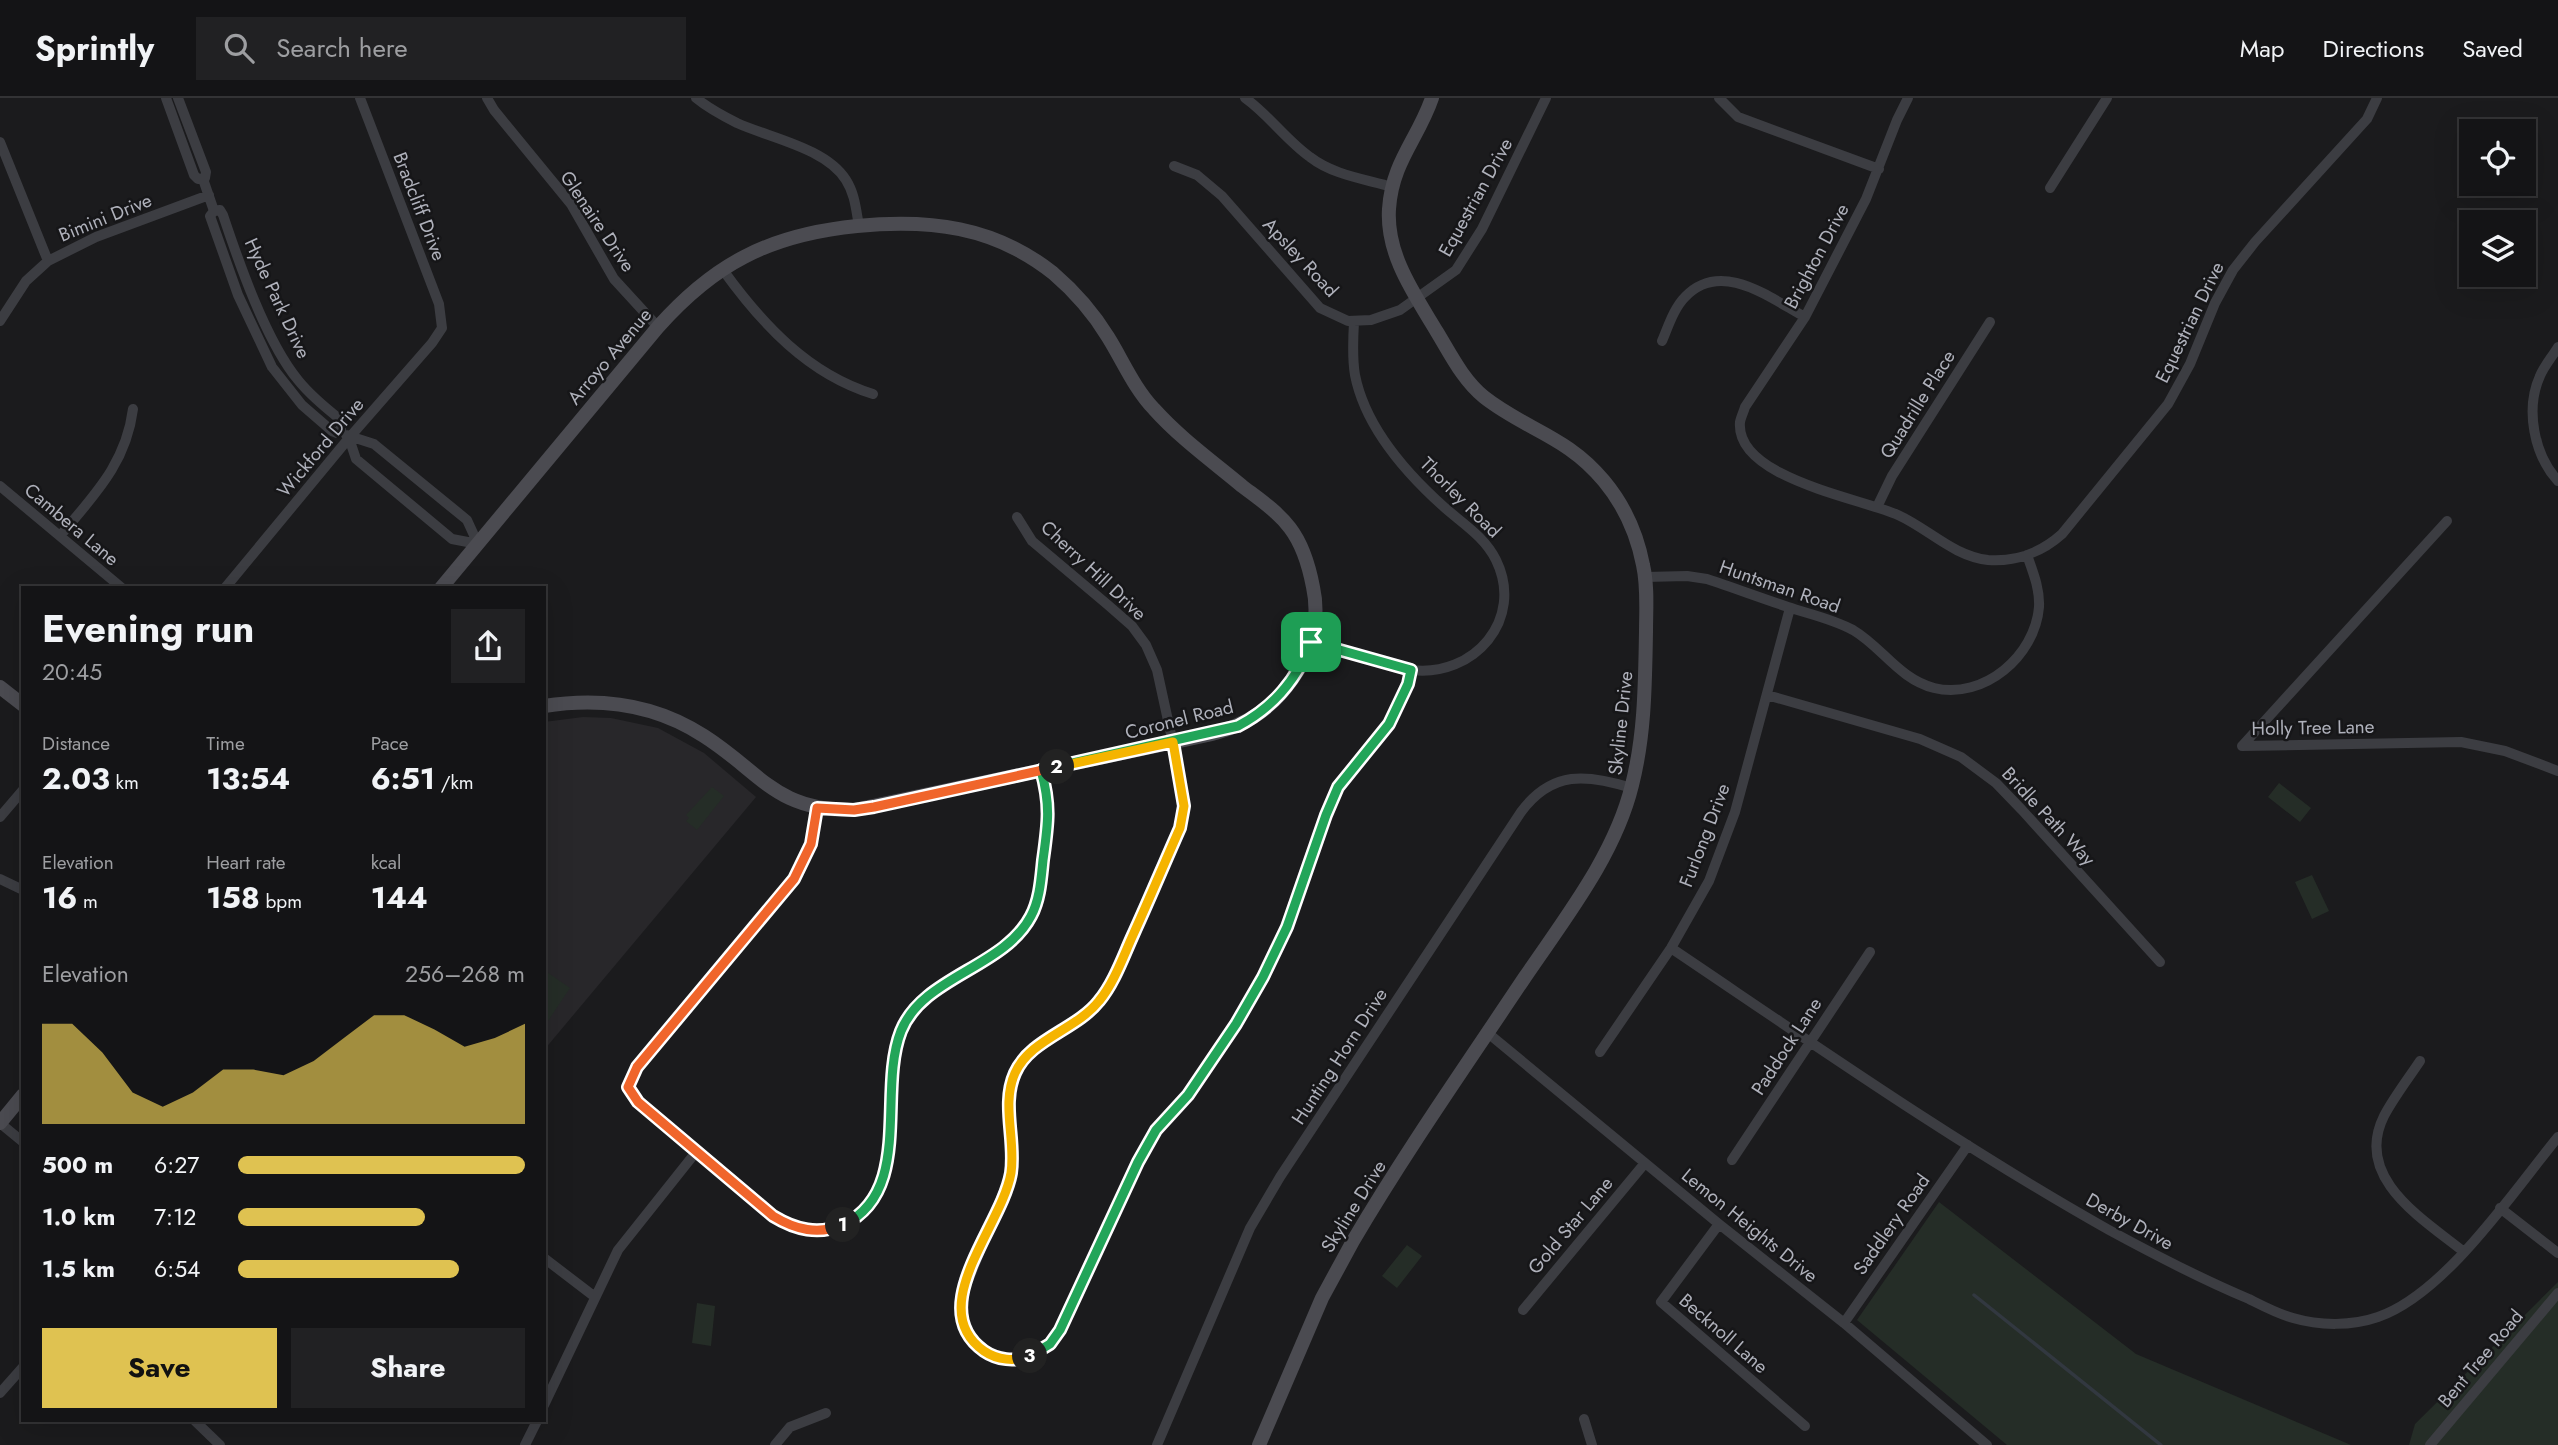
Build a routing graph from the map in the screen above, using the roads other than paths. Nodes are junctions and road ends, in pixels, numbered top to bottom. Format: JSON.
{"nodes":[{"id":1,"x":166,"y":98,"type":"edge"},
{"id":2,"x":178,"y":98,"type":"edge"},
{"id":3,"x":360,"y":98,"type":"edge"},
{"id":4,"x":486,"y":98,"type":"edge"},
{"id":5,"x":696,"y":98,"type":"edge"},
{"id":6,"x":1245,"y":98,"type":"edge"},
{"id":7,"x":1432,"y":98,"type":"edge"},
{"id":8,"x":1546,"y":98,"type":"edge"},
{"id":9,"x":1719,"y":98,"type":"edge"},
{"id":10,"x":1908,"y":98,"type":"edge"},
{"id":11,"x":2107,"y":98,"type":"edge"},
{"id":12,"x":2377,"y":98,"type":"edge"},
{"id":13,"x":0,"y":142,"type":"edge"},
{"id":14,"x":1174,"y":166,"type":"dead end"},
{"id":15,"x":1879,"y":169,"type":"junction"},
{"id":16,"x":203,"y":179,"type":"junction"},
{"id":17,"x":1392,"y":187,"type":"junction"},
{"id":18,"x":2050,"y":188,"type":"dead end"},
{"id":19,"x":209,"y":195,"type":"junction"},
{"id":20,"x":214,"y":211,"type":"junction"},
{"id":21,"x":859,"y":226,"type":"junction"},
{"id":22,"x":48,"y":261,"type":"junction"},
{"id":23,"x":723,"y":270,"type":"junction"},
{"id":24,"x":1418,"y":299,"type":"junction"},
{"id":25,"x":1805,"y":317,"type":"junction"},
{"id":26,"x":0,"y":321,"type":"edge"},
{"id":27,"x":1354,"y":322,"type":"junction"},
{"id":28,"x":1990,"y":322,"type":"dead end"},
{"id":29,"x":658,"y":327,"type":"junction"},
{"id":30,"x":442,"y":328,"type":"joint"},
{"id":31,"x":1662,"y":341,"type":"dead end"},
{"id":32,"x":2558,"y":347,"type":"edge"},
{"id":33,"x":873,"y":394,"type":"dead end"},
{"id":34,"x":133,"y":410,"type":"dead end"},
{"id":35,"x":345,"y":434,"type":"junction"},
{"id":36,"x":2558,"y":481,"type":"edge"},
{"id":37,"x":0,"y":486,"type":"edge"},
{"id":38,"x":1877,"y":507,"type":"junction"},
{"id":39,"x":1017,"y":517,"type":"dead end"},
{"id":40,"x":2447,"y":521,"type":"dead end"},
{"id":41,"x":60,"y":536,"type":"junction"},
{"id":42,"x":478,"y":544,"type":"junction"},
{"id":43,"x":2027,"y":555,"type":"junction"},
{"id":44,"x":1645,"y":577,"type":"junction"},
{"id":45,"x":120,"y":586,"type":"edge"},
{"id":46,"x":227,"y":586,"type":"edge"},
{"id":47,"x":443,"y":586,"type":"edge"},
{"id":48,"x":1790,"y":608,"type":"junction"},
{"id":49,"x":1311,"y":642,"type":"junction"},
{"id":50,"x":1411,"y":670,"type":"junction"},
{"id":51,"x":0,"y":687,"type":"edge"},
{"id":52,"x":1767,"y":695,"type":"junction"},
{"id":53,"x":21,"y":703,"type":"edge"},
{"id":54,"x":546,"y":706,"type":"edge"},
{"id":55,"x":1173,"y":742,"type":"junction"},
{"id":56,"x":1041,"y":770,"type":"junction"},
{"id":57,"x":2558,"y":771,"type":"edge"},
{"id":58,"x":1632,"y":788,"type":"junction"},
{"id":59,"x":21,"y":791,"type":"edge"},
{"id":60,"x":817,"y":808,"type":"junction"},
{"id":61,"x":0,"y":817,"type":"edge"},
{"id":62,"x":0,"y":879,"type":"edge"},
{"id":63,"x":21,"y":889,"type":"edge"},
{"id":64,"x":1671,"y":948,"type":"junction"},
{"id":65,"x":1870,"y":952,"type":"dead end"},
{"id":66,"x":2160,"y":962,"type":"dead end"},
{"id":67,"x":1489,"y":1034,"type":"junction"},
{"id":68,"x":1810,"y":1042,"type":"junction"},
{"id":69,"x":1600,"y":1052,"type":"dead end"},
{"id":70,"x":2420,"y":1061,"type":"dead end"},
{"id":71,"x":21,"y":1097,"type":"edge"},
{"id":72,"x":0,"y":1123,"type":"edge"},
{"id":73,"x":2558,"y":1137,"type":"edge"},
{"id":74,"x":21,"y":1140,"type":"edge"},
{"id":75,"x":1968,"y":1145,"type":"junction"},
{"id":76,"x":696,"y":1152,"type":"junction"},
{"id":77,"x":1732,"y":1160,"type":"dead end"},
{"id":78,"x":1645,"y":1163,"type":"junction"},
{"id":79,"x":2500,"y":1208,"type":"junction"},
{"id":80,"x":1718,"y":1224,"type":"junction"},
{"id":81,"x":2463,"y":1252,"type":"junction"},
{"id":82,"x":2558,"y":1253,"type":"edge"},
{"id":83,"x":546,"y":1260,"type":"edge"},
{"id":84,"x":2558,"y":1293,"type":"edge"},
{"id":85,"x":595,"y":1297,"type":"junction"},
{"id":86,"x":1523,"y":1310,"type":"dead end"},
{"id":87,"x":1844,"y":1323,"type":"junction"},
{"id":88,"x":21,"y":1369,"type":"edge"},
{"id":89,"x":0,"y":1392,"type":"edge"},
{"id":90,"x":546,"y":1401,"type":"edge"},
{"id":91,"x":826,"y":1413,"type":"dead end"},
{"id":92,"x":1584,"y":1419,"type":"dead end"},
{"id":93,"x":196,"y":1422,"type":"edge"},
{"id":94,"x":536,"y":1422,"type":"edge"},
{"id":95,"x":1805,"y":1426,"type":"dead end"},
{"id":96,"x":220,"y":1445,"type":"edge"},
{"id":97,"x":525,"y":1445,"type":"edge"},
{"id":98,"x":775,"y":1445,"type":"edge"},
{"id":99,"x":1157,"y":1445,"type":"edge"},
{"id":100,"x":1259,"y":1445,"type":"edge"},
{"id":101,"x":1592,"y":1445,"type":"edge"},
{"id":102,"x":1987,"y":1445,"type":"edge"},
{"id":103,"x":2430,"y":1445,"type":"edge"}],
"edges":[{"from":1,"to":16,"type":"street","name":"Hyde Park Drive"},
{"from":2,"to":16,"type":"street","name":"Hyde Park Drive"},
{"from":3,"to":30,"type":"street","name":"Bradcliff Drive"},
{"from":4,"to":29,"type":"street","name":"Glenaire Drive"},
{"from":5,"to":21,"type":"street"},
{"from":6,"to":17,"type":"street"},
{"from":7,"to":17,"type":"street","name":"Skyline Drive"},
{"from":8,"to":24,"type":"street","name":"Equestrian Drive"},
{"from":9,"to":15,"type":"street"},
{"from":10,"to":15,"type":"street","name":"Brighton Drive"},
{"from":11,"to":18,"type":"street"},
{"from":12,"to":43,"type":"street","name":"Equestrian Drive"},
{"from":13,"to":22,"type":"street"},
{"from":14,"to":27,"type":"street","name":"Apsley Road"},
{"from":15,"to":25,"type":"street","name":"Brighton Drive"},
{"from":16,"to":19,"type":"street","name":"Hyde Park Drive"},
{"from":17,"to":24,"type":"street","name":"Skyline Drive"},
{"from":19,"to":20,"type":"street","name":"Hyde Park Drive"},
{"from":19,"to":22,"type":"street","name":"Bimini Drive"},
{"from":20,"to":35,"type":"street","name":"Hyde Park Drive"},
{"from":20,"to":35,"type":"street","name":"Hyde Park Drive"},
{"from":21,"to":23,"type":"street","name":"Arroyo Avenue"},
{"from":21,"to":49,"type":"street","name":"Coronel Road"},
{"from":22,"to":26,"type":"street","name":"Bimini Drive"},
{"from":23,"to":29,"type":"street","name":"Arroyo Avenue"},
{"from":23,"to":33,"type":"street"},
{"from":24,"to":27,"type":"street"},
{"from":24,"to":44,"type":"street","name":"Skyline Drive"},
{"from":25,"to":31,"type":"street"},
{"from":25,"to":38,"type":"street","name":"Brighton Drive"},
{"from":27,"to":50,"type":"street","name":"Thorley Road"},
{"from":28,"to":38,"type":"street","name":"Quadrille Place"},
{"from":29,"to":42,"type":"street","name":"Arroyo Avenue"},
{"from":30,"to":35,"type":"street","name":"Wickford Drive"},
{"from":32,"to":36,"type":"street"},
{"from":34,"to":41,"type":"street"},
{"from":35,"to":42,"type":"street","name":"Hyde Park Drive"},
{"from":35,"to":42,"type":"street","name":"Hyde Park Drive"},
{"from":35,"to":46,"type":"street","name":"Wickford Drive"},
{"from":37,"to":41,"type":"street","name":"Cambera Lane"},
{"from":38,"to":43,"type":"street"},
{"from":39,"to":55,"type":"street","name":"Cherry Hill Drive"},
{"from":40,"to":57,"type":"street","name":"Holly Tree Lane"},
{"from":41,"to":45,"type":"street","name":"Cambera Lane"},
{"from":42,"to":47,"type":"street","name":"Arroyo Avenue"},
{"from":43,"to":48,"type":"street","name":"Huntsman Road"},
{"from":44,"to":48,"type":"street","name":"Huntsman Road"},
{"from":44,"to":58,"type":"street","name":"Skyline Drive"},
{"from":48,"to":52,"type":"street","name":"Furlong Drive"},
{"from":49,"to":50,"type":"street","name":"Thorley Road"},
{"from":49,"to":55,"type":"street","name":"Coronel Road"},
{"from":50,"to":55,"type":"street","name":"Cherry Hill Drive"},
{"from":51,"to":53,"type":"street"},
{"from":52,"to":64,"type":"street","name":"Furlong Drive"},
{"from":52,"to":66,"type":"street","name":"Bridle Path Way"},
{"from":54,"to":60,"type":"street","name":"Coronel Road"},
{"from":55,"to":56,"type":"street","name":"Coronel Road"},
{"from":56,"to":60,"type":"street","name":"Coronel Road"},
{"from":56,"to":76,"type":"street"},
{"from":58,"to":67,"type":"street","name":"Skyline Drive"},
{"from":58,"to":99,"type":"street","name":"Hunting Horn Drive"},
{"from":59,"to":61,"type":"street"},
{"from":60,"to":76,"type":"street"},
{"from":62,"to":63,"type":"street"},
{"from":64,"to":68,"type":"street","name":"Derby Drive"},
{"from":64,"to":69,"type":"street","name":"Furlong Drive"},
{"from":65,"to":68,"type":"street","name":"Paddock Lane"},
{"from":67,"to":78,"type":"street","name":"Lemon Heights Drive"},
{"from":67,"to":100,"type":"street","name":"Skyline Drive"},
{"from":68,"to":75,"type":"street","name":"Derby Drive"},
{"from":68,"to":77,"type":"street","name":"Paddock Lane"},
{"from":70,"to":81,"type":"street"},
{"from":71,"to":72,"type":"street"},
{"from":72,"to":74,"type":"street"},
{"from":73,"to":79,"type":"street","name":"Derby Drive"},
{"from":75,"to":81,"type":"street","name":"Derby Drive"},
{"from":75,"to":87,"type":"street","name":"Saddlery Road"},
{"from":76,"to":85,"type":"street"},
{"from":78,"to":80,"type":"street","name":"Lemon Heights Drive"},
{"from":78,"to":86,"type":"street","name":"Gold Star Lane"},
{"from":79,"to":81,"type":"street","name":"Derby Drive"},
{"from":79,"to":82,"type":"street"},
{"from":80,"to":87,"type":"street","name":"Lemon Heights Drive"},
{"from":80,"to":95,"type":"street","name":"Becknoll Lane"},
{"from":83,"to":85,"type":"street"},
{"from":84,"to":103,"type":"street","name":"Bent Tree Road"},
{"from":85,"to":90,"type":"street"},
{"from":87,"to":102,"type":"street","name":"Lemon Heights Drive"},
{"from":88,"to":89,"type":"street"},
{"from":91,"to":98,"type":"street"},
{"from":92,"to":101,"type":"street"},
{"from":93,"to":96,"type":"street"},
{"from":94,"to":97,"type":"street"}]}
